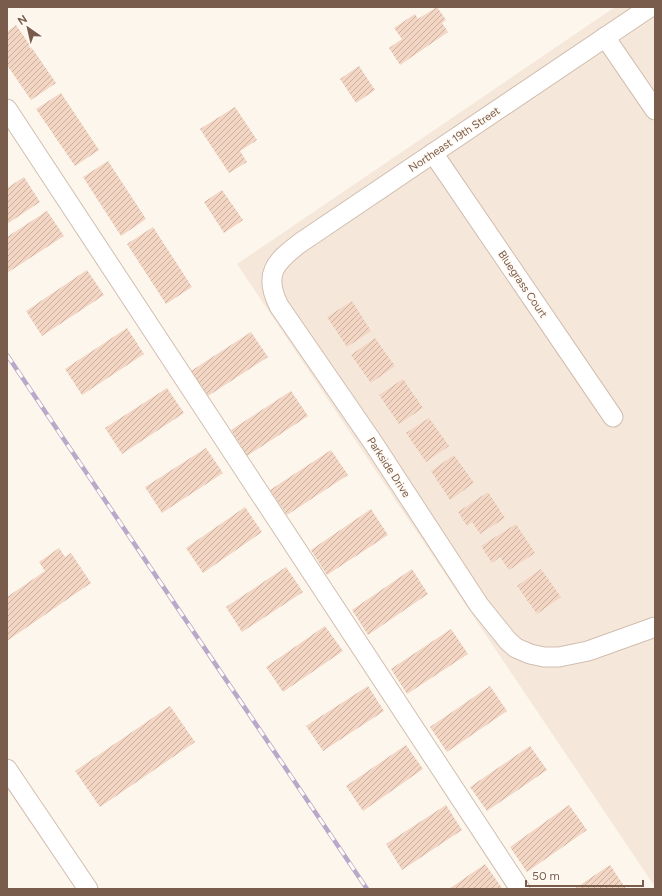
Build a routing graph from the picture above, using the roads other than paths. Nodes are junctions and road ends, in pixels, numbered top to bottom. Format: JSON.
{"nodes":[{"id":1,"x":650,"y":7,"type":"edge"},
{"id":2,"x":605,"y":37,"type":"junction"},
{"id":3,"x":7,"y":109,"type":"edge"},
{"id":4,"x":655,"y":110,"type":"edge"},
{"id":5,"x":433,"y":153,"type":"junction"},
{"id":6,"x":272,"y":281,"type":"joint"},
{"id":7,"x":613,"y":416,"type":"dead end"},
{"id":8,"x":655,"y":627,"type":"edge"},
{"id":9,"x":7,"y":769,"type":"edge"},
{"id":10,"x":88,"y":889,"type":"edge"},
{"id":11,"x":520,"y":889,"type":"edge"}],
"edges":[{"from":1,"to":2,"type":"street","name":"Northeast 19th Street"},
{"from":2,"to":4,"type":"street"},
{"from":2,"to":5,"type":"street","name":"Northeast 19th Street"},
{"from":3,"to":11,"type":"street"},
{"from":5,"to":6,"type":"street","name":"Northeast 19th Street"},
{"from":5,"to":7,"type":"street","name":"Bluegrass Court"},
{"from":6,"to":8,"type":"street","name":"Parkside Drive"},
{"from":9,"to":10,"type":"street"}]}
